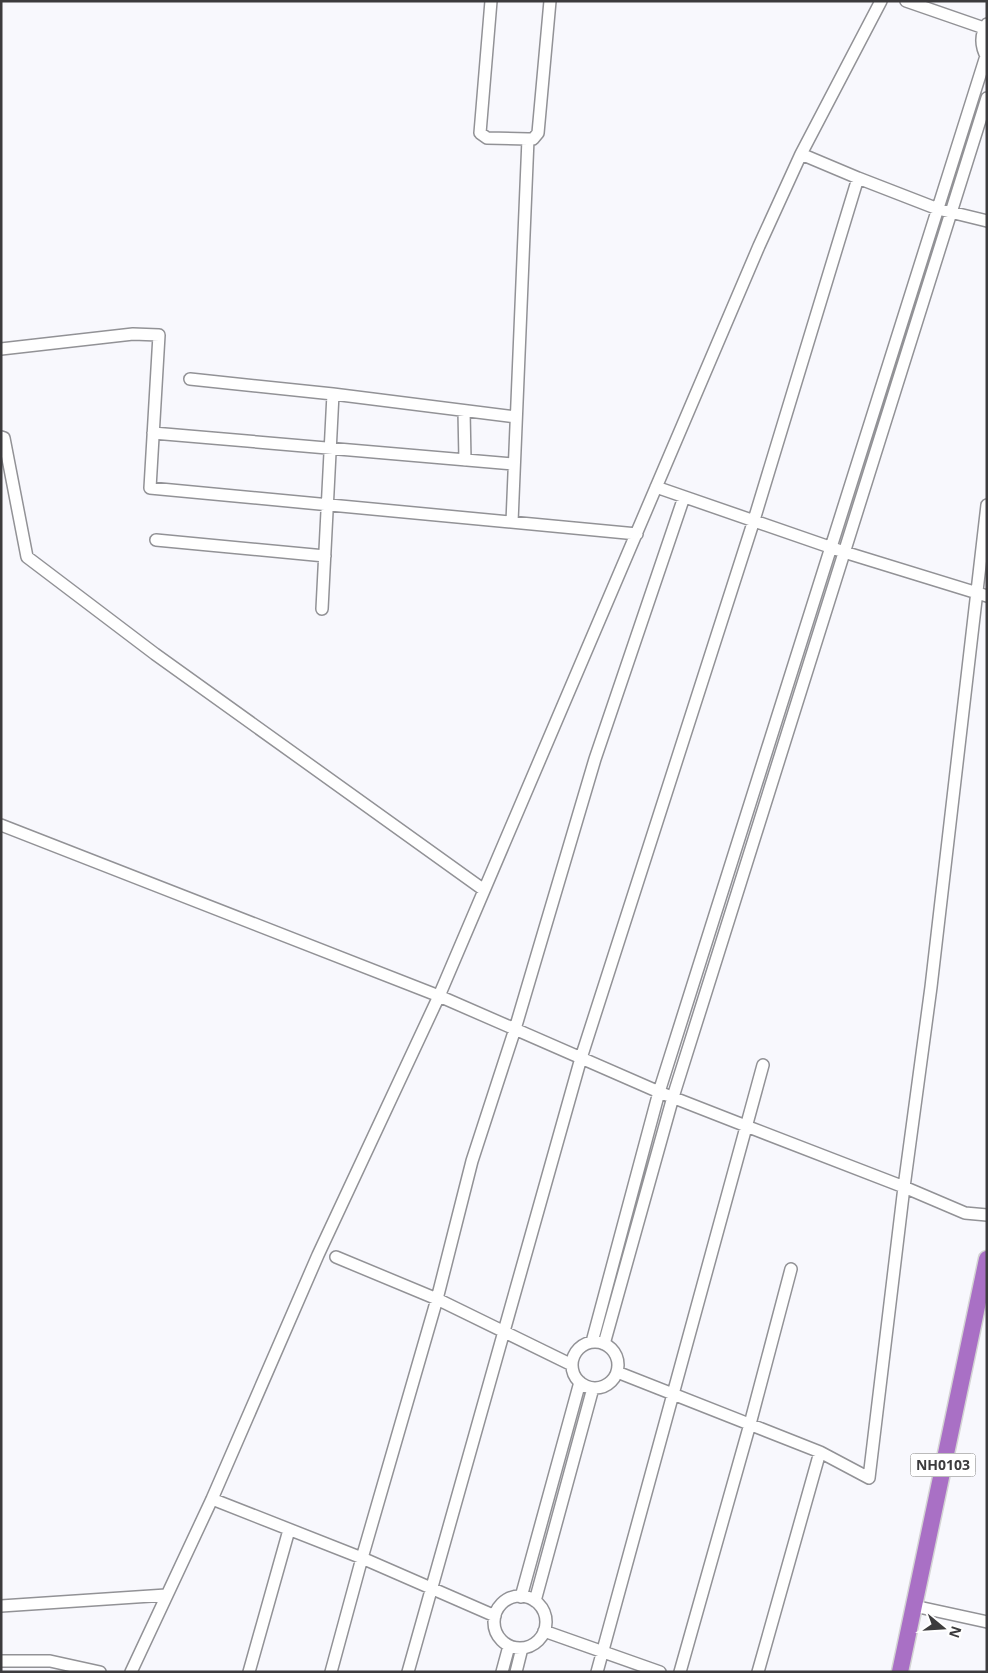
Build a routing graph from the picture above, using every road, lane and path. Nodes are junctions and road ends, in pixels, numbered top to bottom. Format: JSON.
{"nodes":[{"id":1,"x":491,"y":1,"type":"edge"},
{"id":2,"x":550,"y":1,"type":"edge"},
{"id":3,"x":881,"y":1,"type":"edge"},
{"id":4,"x":906,"y":1,"type":"edge"},
{"id":5,"x":985,"y":26,"type":"edge"},
{"id":6,"x":986,"y":57,"type":"edge"},
{"id":7,"x":987,"y":98,"type":"edge"},
{"id":8,"x":528,"y":139,"type":"junction"},
{"id":9,"x":801,"y":154,"type":"junction"},
{"id":10,"x":858,"y":178,"type":"junction"},
{"id":11,"x":938,"y":209,"type":"junction"},
{"id":12,"x":950,"y":212,"type":"junction"},
{"id":13,"x":987,"y":221,"type":"edge"},
{"id":14,"x":1,"y":349,"type":"edge"},
{"id":15,"x":190,"y":379,"type":"dead end"},
{"id":16,"x":333,"y":394,"type":"junction"},
{"id":17,"x":464,"y":411,"type":"junction"},
{"id":18,"x":516,"y":417,"type":"junction"},
{"id":19,"x":154,"y":433,"type":"junction"},
{"id":20,"x":1,"y":437,"type":"edge"},
{"id":21,"x":331,"y":449,"type":"junction"},
{"id":22,"x":465,"y":460,"type":"junction"},
{"id":23,"x":514,"y":464,"type":"junction"},
{"id":24,"x":656,"y":487,"type":"junction"},
{"id":25,"x":684,"y":497,"type":"junction"},
{"id":26,"x":328,"y":505,"type":"junction"},
{"id":27,"x":987,"y":505,"type":"edge"},
{"id":28,"x":754,"y":520,"type":"junction"},
{"id":29,"x":512,"y":522,"type":"junction"},
{"id":30,"x":637,"y":534,"type":"junction"},
{"id":31,"x":156,"y":540,"type":"dead end"},
{"id":32,"x":830,"y":546,"type":"junction"},
{"id":33,"x":844,"y":552,"type":"junction"},
{"id":34,"x":325,"y":556,"type":"junction"},
{"id":35,"x":981,"y":594,"type":"edge"},
{"id":36,"x":322,"y":610,"type":"dead end"},
{"id":37,"x":1,"y":825,"type":"edge"},
{"id":38,"x":484,"y":890,"type":"junction"},
{"id":39,"x":440,"y":996,"type":"junction"},
{"id":40,"x":515,"y":1029,"type":"junction"},
{"id":41,"x":581,"y":1058,"type":"junction"},
{"id":42,"x":763,"y":1065,"type":"dead end"},
{"id":43,"x":659,"y":1092,"type":"junction"},
{"id":44,"x":673,"y":1097,"type":"junction"},
{"id":45,"x":746,"y":1126,"type":"junction"},
{"id":46,"x":904,"y":1187,"type":"junction"},
{"id":47,"x":987,"y":1215,"type":"edge"},
{"id":48,"x":336,"y":1257,"type":"dead end"},
{"id":49,"x":987,"y":1259,"type":"edge"},
{"id":50,"x":792,"y":1269,"type":"dead end"},
{"id":51,"x":437,"y":1299,"type":"junction"},
{"id":52,"x":504,"y":1331,"type":"junction"},
{"id":53,"x":592,"y":1342,"type":"junction"},
{"id":54,"x":604,"y":1344,"type":"junction"},
{"id":55,"x":572,"y":1365,"type":"junction"},
{"id":56,"x":617,"y":1372,"type":"junction"},
{"id":57,"x":580,"y":1382,"type":"junction"},
{"id":58,"x":593,"y":1388,"type":"junction"},
{"id":59,"x":672,"y":1395,"type":"junction"},
{"id":60,"x":750,"y":1424,"type":"junction"},
{"id":61,"x":820,"y":1452,"type":"junction"},
{"id":62,"x":212,"y":1498,"type":"junction"},
{"id":63,"x":289,"y":1530,"type":"junction"},
{"id":64,"x":362,"y":1558,"type":"junction"},
{"id":65,"x":431,"y":1589,"type":"junction"},
{"id":66,"x":166,"y":1595,"type":"junction"},
{"id":67,"x":521,"y":1597,"type":"junction"},
{"id":68,"x":535,"y":1602,"type":"junction"},
{"id":69,"x":1,"y":1606,"type":"edge"},
{"id":70,"x":914,"y":1606,"type":"junction"},
{"id":71,"x":495,"y":1616,"type":"junction"},
{"id":72,"x":987,"y":1622,"type":"edge"},
{"id":73,"x":544,"y":1631,"type":"junction"},
{"id":74,"x":509,"y":1646,"type":"junction"},
{"id":75,"x":522,"y":1648,"type":"junction"},
{"id":76,"x":602,"y":1652,"type":"junction"},
{"id":77,"x":1,"y":1661,"type":"edge"},
{"id":78,"x":100,"y":1672,"type":"edge"},
{"id":79,"x":131,"y":1672,"type":"edge"},
{"id":80,"x":249,"y":1672,"type":"edge"},
{"id":81,"x":331,"y":1672,"type":"edge"},
{"id":82,"x":408,"y":1672,"type":"edge"},
{"id":83,"x":502,"y":1672,"type":"edge"},
{"id":84,"x":516,"y":1672,"type":"edge"},
{"id":85,"x":597,"y":1672,"type":"edge"},
{"id":86,"x":660,"y":1672,"type":"edge"},
{"id":87,"x":680,"y":1672,"type":"edge"},
{"id":88,"x":758,"y":1672,"type":"edge"},
{"id":89,"x":900,"y":1672,"type":"edge"}],
"edges":[{"from":1,"to":8,"type":"street"},
{"from":2,"to":8,"type":"street"},
{"from":3,"to":9,"type":"street"},
{"from":4,"to":5,"type":"street"},
{"from":5,"to":6,"type":"street"},
{"from":6,"to":11,"type":"street"},
{"from":7,"to":12,"type":"street"},
{"from":8,"to":18,"type":"street"},
{"from":9,"to":10,"type":"street"},
{"from":9,"to":24,"type":"street"},
{"from":10,"to":11,"type":"street"},
{"from":10,"to":28,"type":"street"},
{"from":11,"to":12,"type":"street"},
{"from":11,"to":32,"type":"street"},
{"from":12,"to":13,"type":"street"},
{"from":12,"to":33,"type":"street"},
{"from":14,"to":19,"type":"street"},
{"from":15,"to":16,"type":"street"},
{"from":16,"to":17,"type":"street"},
{"from":16,"to":21,"type":"street"},
{"from":17,"to":18,"type":"street"},
{"from":17,"to":22,"type":"street"},
{"from":18,"to":23,"type":"street"},
{"from":19,"to":21,"type":"street"},
{"from":19,"to":26,"type":"street"},
{"from":20,"to":38,"type":"street"},
{"from":21,"to":22,"type":"street"},
{"from":21,"to":26,"type":"street"},
{"from":22,"to":23,"type":"street"},
{"from":23,"to":29,"type":"street"},
{"from":24,"to":25,"type":"street"},
{"from":24,"to":30,"type":"street"},
{"from":25,"to":28,"type":"street"},
{"from":25,"to":40,"type":"street"},
{"from":26,"to":29,"type":"street"},
{"from":26,"to":34,"type":"street"},
{"from":27,"to":35,"type":"street"},
{"from":28,"to":32,"type":"street"},
{"from":28,"to":41,"type":"street"},
{"from":29,"to":30,"type":"street"},
{"from":30,"to":38,"type":"street"},
{"from":31,"to":34,"type":"street"},
{"from":32,"to":33,"type":"street"},
{"from":32,"to":43,"type":"street"},
{"from":33,"to":35,"type":"street"},
{"from":33,"to":44,"type":"street"},
{"from":34,"to":36,"type":"street"},
{"from":35,"to":46,"type":"street"},
{"from":37,"to":39,"type":"street"},
{"from":38,"to":39,"type":"street"},
{"from":39,"to":40,"type":"street"},
{"from":39,"to":62,"type":"street"},
{"from":40,"to":41,"type":"street"},
{"from":40,"to":51,"type":"street"},
{"from":41,"to":43,"type":"street"},
{"from":41,"to":52,"type":"street"},
{"from":42,"to":45,"type":"street"},
{"from":43,"to":44,"type":"street"},
{"from":43,"to":53,"type":"street"},
{"from":44,"to":45,"type":"street"},
{"from":44,"to":54,"type":"street"},
{"from":45,"to":46,"type":"street"},
{"from":45,"to":59,"type":"street"},
{"from":46,"to":47,"type":"street"},
{"from":46,"to":61,"type":"street"},
{"from":48,"to":51,"type":"street"},
{"from":49,"to":70,"type":"highway","number":"NH0103"},
{"from":50,"to":60,"type":"street"},
{"from":51,"to":52,"type":"street"},
{"from":51,"to":64,"type":"street"},
{"from":52,"to":55,"type":"street"},
{"from":52,"to":65,"type":"street"},
{"from":53,"to":54,"type":"street"},
{"from":53,"to":55,"type":"street"},
{"from":54,"to":56,"type":"street"},
{"from":55,"to":57,"type":"street"},
{"from":56,"to":58,"type":"street"},
{"from":56,"to":59,"type":"street"},
{"from":57,"to":58,"type":"street"},
{"from":57,"to":67,"type":"street"},
{"from":58,"to":68,"type":"street"},
{"from":59,"to":60,"type":"street"},
{"from":59,"to":76,"type":"street"},
{"from":60,"to":61,"type":"street"},
{"from":60,"to":87,"type":"street"},
{"from":61,"to":88,"type":"street"},
{"from":62,"to":63,"type":"street"},
{"from":62,"to":66,"type":"street"},
{"from":63,"to":64,"type":"street"},
{"from":63,"to":80,"type":"street"},
{"from":64,"to":65,"type":"street"},
{"from":64,"to":81,"type":"street"},
{"from":65,"to":71,"type":"street"},
{"from":65,"to":82,"type":"street"},
{"from":66,"to":69,"type":"street"},
{"from":66,"to":79,"type":"street"},
{"from":67,"to":68,"type":"street"},
{"from":67,"to":71,"type":"street"},
{"from":68,"to":73,"type":"street"},
{"from":70,"to":72,"type":"street"},
{"from":70,"to":89,"type":"highway","number":"NH0103"},
{"from":71,"to":74,"type":"street"},
{"from":73,"to":75,"type":"street"},
{"from":73,"to":76,"type":"street"},
{"from":74,"to":75,"type":"street"},
{"from":74,"to":83,"type":"street"},
{"from":75,"to":84,"type":"street"},
{"from":76,"to":85,"type":"street"},
{"from":76,"to":86,"type":"street"},
{"from":77,"to":78,"type":"street"}]}
